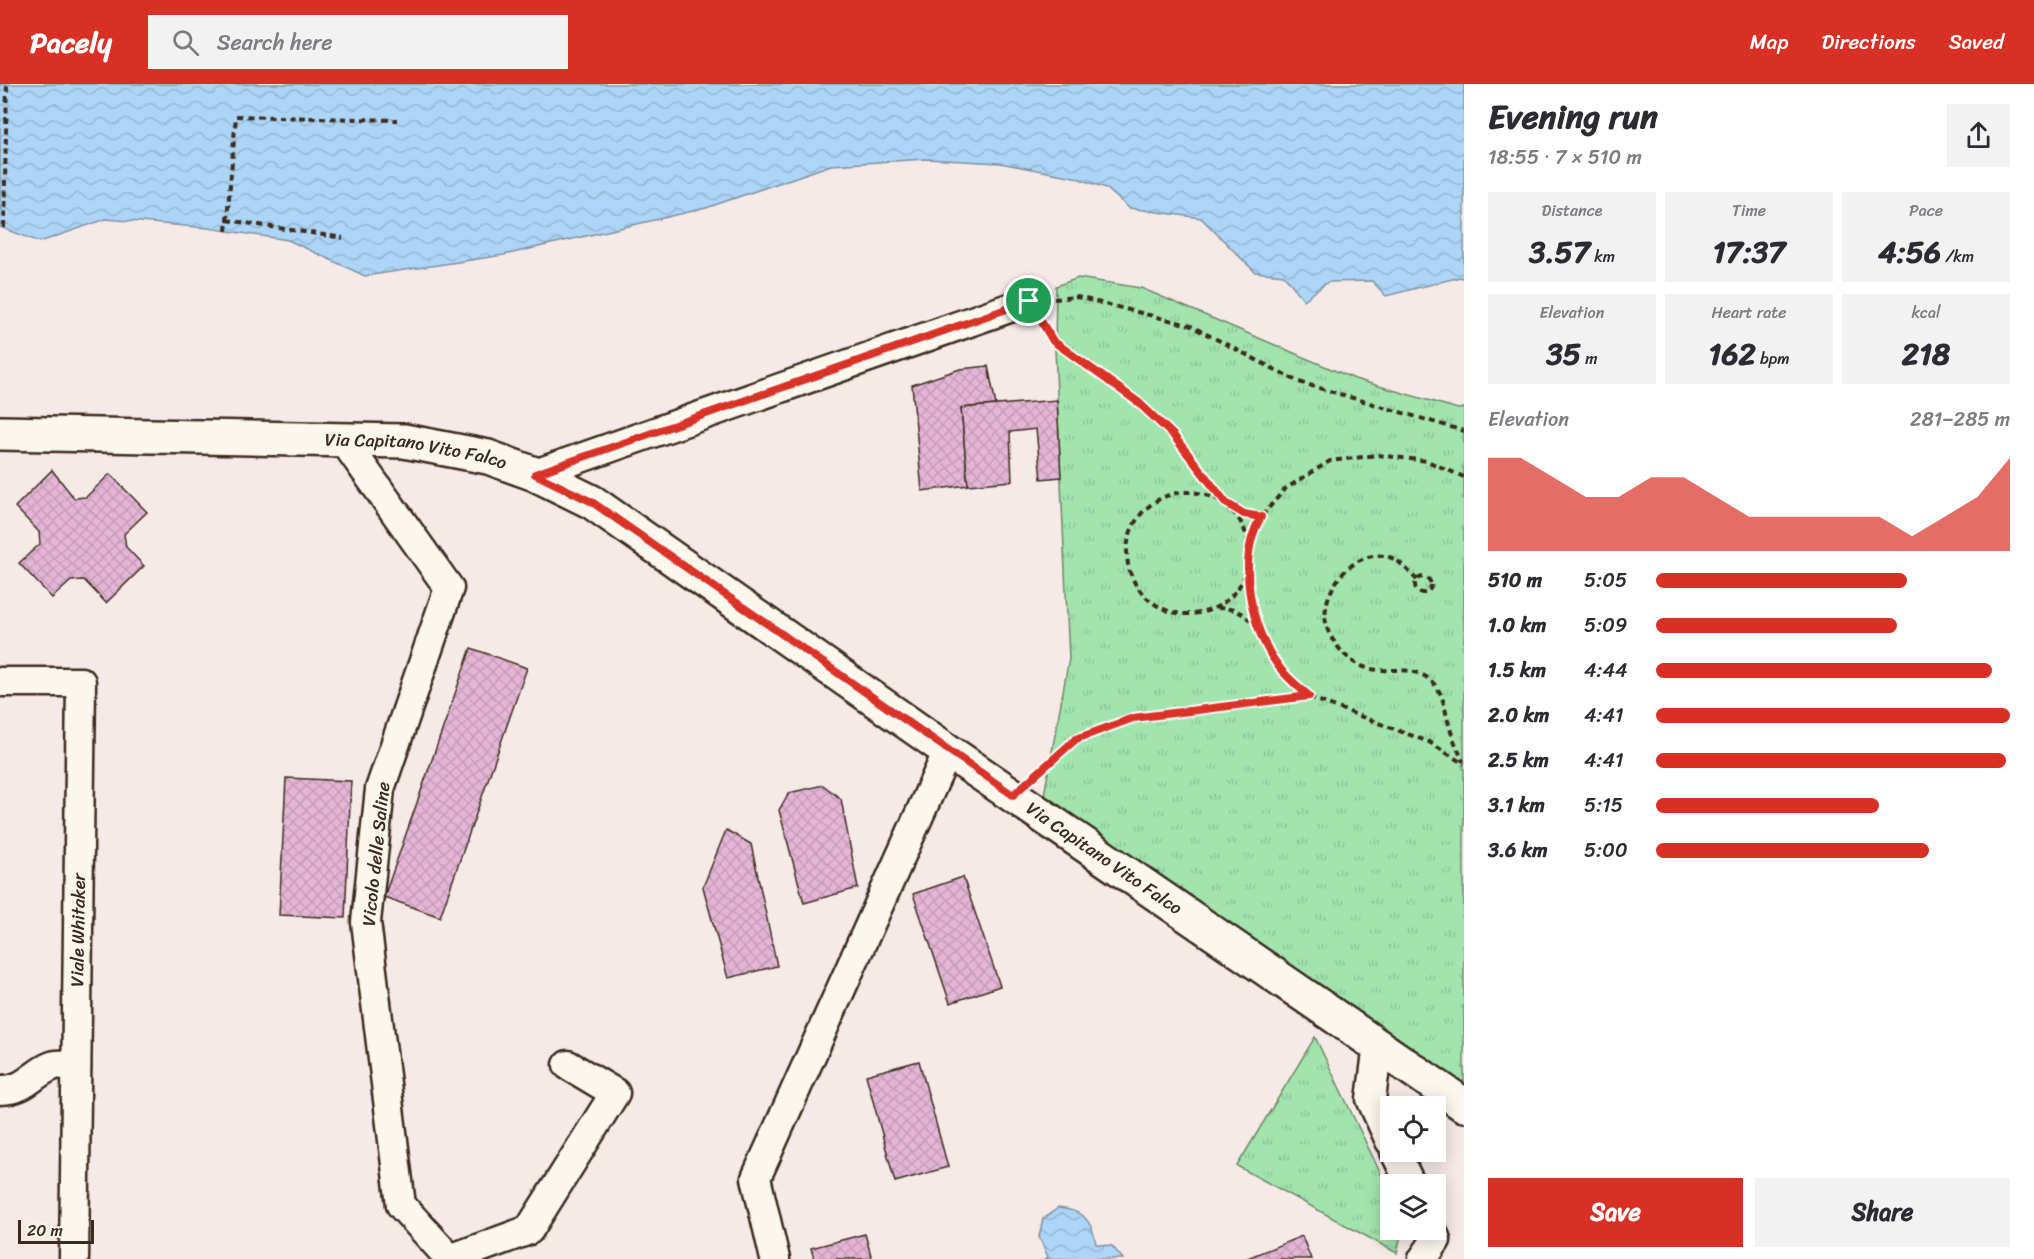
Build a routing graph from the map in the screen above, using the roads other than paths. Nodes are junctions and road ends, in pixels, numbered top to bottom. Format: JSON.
{"nodes":[{"id":1,"x":1029,"y":301,"type":"road end"},
{"id":2,"x":0,"y":433,"type":"edge"},
{"id":3,"x":342,"y":438,"type":"junction"},
{"id":4,"x":535,"y":474,"type":"junction"},
{"id":5,"x":0,"y":682,"type":"edge"},
{"id":6,"x":948,"y":751,"type":"junction"},
{"id":7,"x":1378,"y":1045,"type":"junction"},
{"id":8,"x":568,"y":1065,"type":"dead end"},
{"id":9,"x":76,"y":1066,"type":"junction"},
{"id":10,"x":0,"y":1090,"type":"edge"},
{"id":11,"x":1464,"y":1105,"type":"edge"},
{"id":12,"x":1380,"y":1119,"type":"edge"},
{"id":13,"x":1436,"y":1240,"type":"edge"},
{"id":14,"x":74,"y":1259,"type":"edge"},
{"id":15,"x":450,"y":1259,"type":"edge"},
{"id":16,"x":775,"y":1259,"type":"edge"},
{"id":17,"x":1423,"y":1259,"type":"edge"}],
"edges":[{"from":1,"to":4,"type":"street"},
{"from":2,"to":3,"type":"street","name":"Via Capitano Vito Falco"},
{"from":3,"to":4,"type":"street","name":"Via Capitano Vito Falco"},
{"from":3,"to":15,"type":"street","name":"Vicolo delle Saline"},
{"from":4,"to":6,"type":"street","name":"Via Capitano Vito Falco"},
{"from":5,"to":9,"type":"street","name":"Viale Whitaker"},
{"from":6,"to":7,"type":"street","name":"Via Capitano Vito Falco"},
{"from":6,"to":16,"type":"street"},
{"from":7,"to":11,"type":"street","name":"Via Capitano Vito Falco"},
{"from":7,"to":12,"type":"street"},
{"from":8,"to":15,"type":"street"},
{"from":9,"to":10,"type":"street"},
{"from":9,"to":14,"type":"street","name":"Viale Whitaker"},
{"from":13,"to":17,"type":"street"}]}
